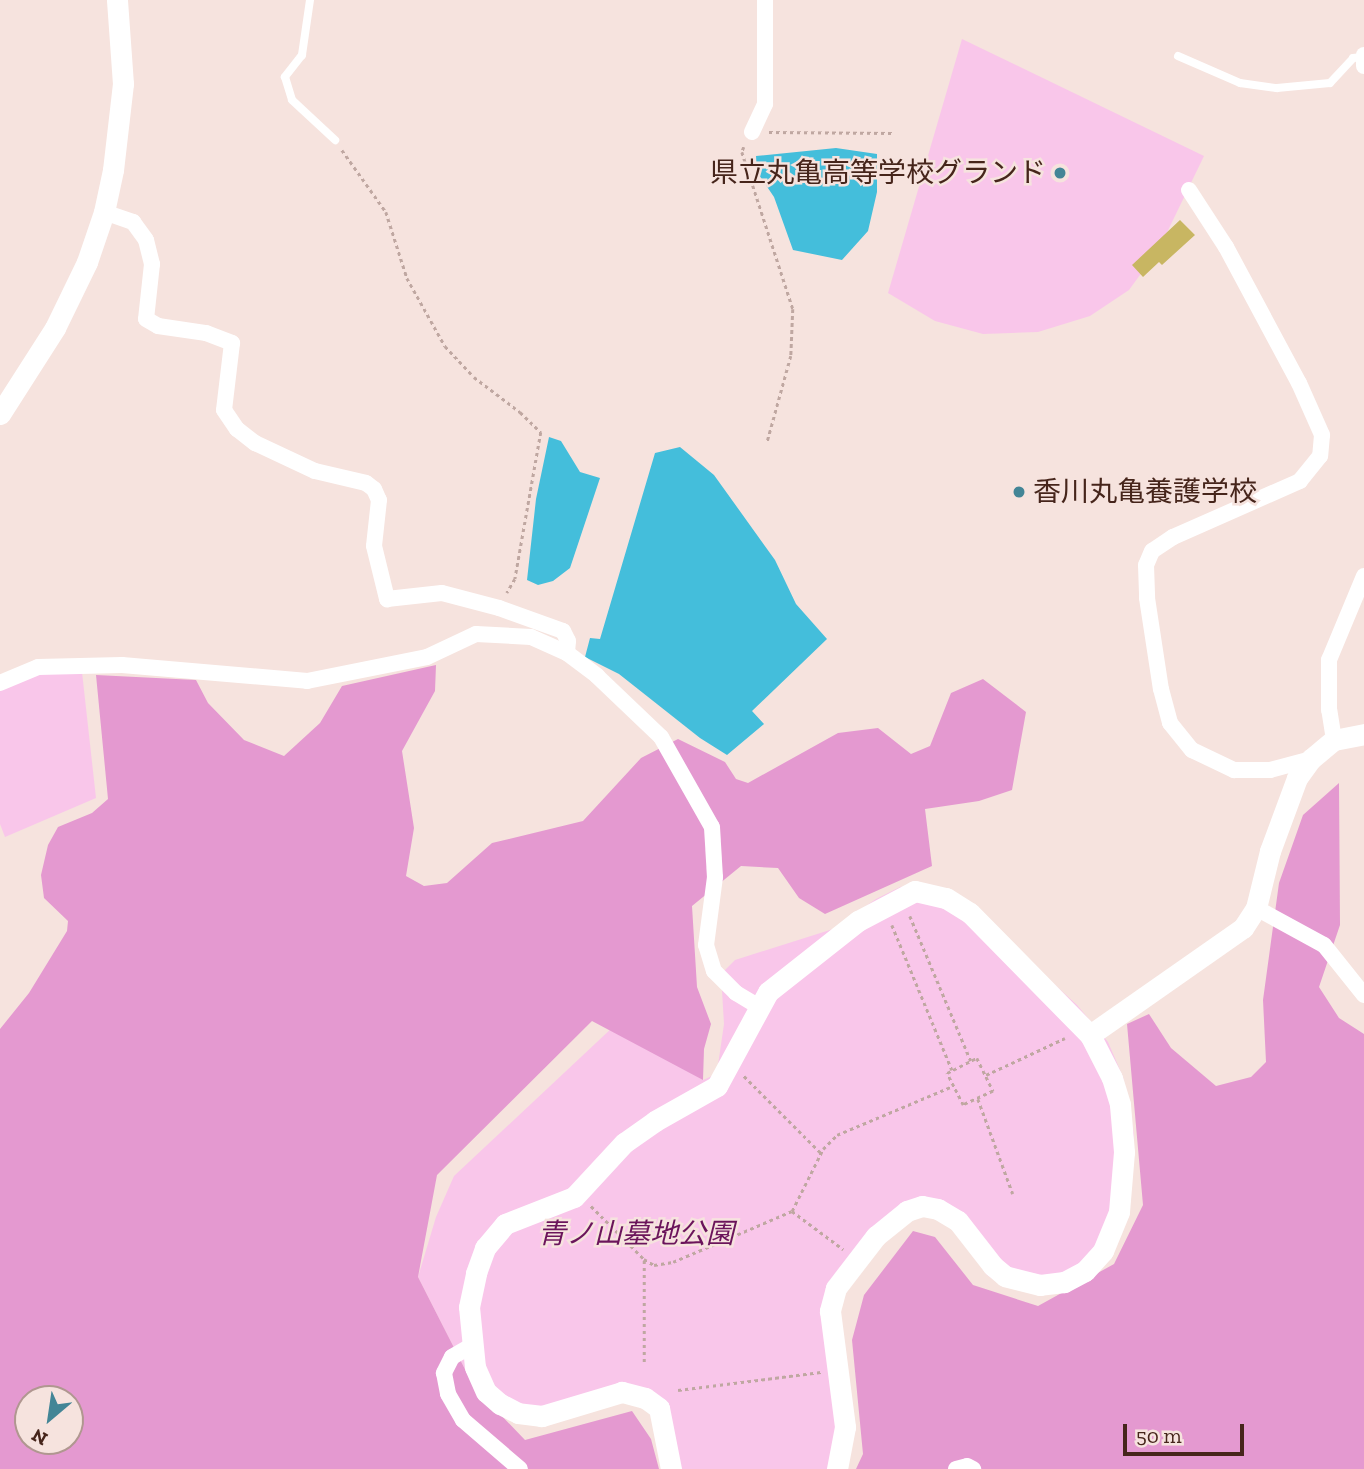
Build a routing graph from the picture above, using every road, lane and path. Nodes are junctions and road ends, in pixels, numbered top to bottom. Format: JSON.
{"nodes":[{"id":1,"x":117,"y":0,"type":"edge"},
{"id":2,"x":310,"y":0,"type":"edge"},
{"id":3,"x":765,"y":0,"type":"edge"},
{"id":4,"x":1178,"y":56,"type":"dead end"},
{"id":5,"x":1363,"y":59,"type":"edge"},
{"id":6,"x":751,"y":132,"type":"junction"},
{"id":7,"x":892,"y":133,"type":"dead end"},
{"id":8,"x":335,"y":140,"type":"joint"},
{"id":9,"x":1189,"y":190,"type":"dead end"},
{"id":10,"x":104,"y":212,"type":"junction"},
{"id":11,"x":0,"y":414,"type":"edge"},
{"id":12,"x":767,"y":443,"type":"dead end"},
{"id":13,"x":1364,"y":576,"type":"edge"},
{"id":14,"x":499,"y":608,"type":"junction"},
{"id":15,"x":567,"y":653,"type":"junction"},
{"id":16,"x":0,"y":682,"type":"edge"},
{"id":17,"x":1364,"y":734,"type":"edge"},
{"id":18,"x":1334,"y":740,"type":"junction"},
{"id":19,"x":1311,"y":759,"type":"junction"},
{"id":20,"x":893,"y":901,"type":"junction"},
{"id":21,"x":1255,"y":908,"type":"junction"},
{"id":22,"x":1364,"y":995,"type":"edge"},
{"id":23,"x":759,"y":1007,"type":"junction"},
{"id":24,"x":1087,"y":1032,"type":"junction"},
{"id":25,"x":971,"y":1061,"type":"junction"},
{"id":26,"x":729,"y":1062,"type":"junction"},
{"id":27,"x":952,"y":1070,"type":"junction"},
{"id":28,"x":986,"y":1076,"type":"junction"},
{"id":29,"x":953,"y":1086,"type":"junction"},
{"id":30,"x":978,"y":1098,"type":"junction"},
{"id":31,"x":821,"y":1153,"type":"junction"},
{"id":32,"x":578,"y":1193,"type":"junction"},
{"id":33,"x":1013,"y":1194,"type":"dead end"},
{"id":34,"x":792,"y":1211,"type":"junction"},
{"id":35,"x":644,"y":1259,"type":"junction"},
{"id":36,"x":857,"y":1260,"type":"junction"},
{"id":37,"x":471,"y":1346,"type":"junction"},
{"id":38,"x":643,"y":1362,"type":"dead end"},
{"id":39,"x":837,"y":1370,"type":"junction"},
{"id":40,"x":678,"y":1390,"type":"dead end"},
{"id":41,"x":520,"y":1469,"type":"edge"},
{"id":42,"x":671,"y":1469,"type":"edge"},
{"id":43,"x":837,"y":1469,"type":"edge"},
{"id":44,"x":956,"y":1469,"type":"edge"},
{"id":45,"x":973,"y":1469,"type":"edge"}],
"edges":[{"from":1,"to":10,"type":"street"},
{"from":2,"to":8,"type":"lane"},
{"from":3,"to":6,"type":"street"},
{"from":4,"to":5,"type":"lane"},
{"from":6,"to":7,"type":"path"},
{"from":6,"to":12,"type":"path"},
{"from":8,"to":14,"type":"path"},
{"from":9,"to":19,"type":"street"},
{"from":10,"to":11,"type":"street"},
{"from":10,"to":14,"type":"street"},
{"from":13,"to":18,"type":"street"},
{"from":14,"to":15,"type":"street"},
{"from":15,"to":16,"type":"street"},
{"from":15,"to":23,"type":"street"},
{"from":17,"to":18,"type":"street"},
{"from":18,"to":19,"type":"street"},
{"from":19,"to":21,"type":"street"},
{"from":20,"to":23,"type":"street"},
{"from":20,"to":24,"type":"street"},
{"from":20,"to":25,"type":"path"},
{"from":20,"to":27,"type":"path"},
{"from":21,"to":22,"type":"street"},
{"from":21,"to":24,"type":"street"},
{"from":23,"to":26,"type":"street"},
{"from":24,"to":28,"type":"path"},
{"from":24,"to":36,"type":"street"},
{"from":25,"to":27,"type":"path"},
{"from":25,"to":28,"type":"path"},
{"from":26,"to":31,"type":"path"},
{"from":26,"to":32,"type":"street"},
{"from":27,"to":29,"type":"path"},
{"from":28,"to":30,"type":"path"},
{"from":29,"to":30,"type":"path"},
{"from":29,"to":31,"type":"path"},
{"from":30,"to":33,"type":"path"},
{"from":31,"to":34,"type":"path"},
{"from":32,"to":35,"type":"path"},
{"from":32,"to":37,"type":"street"},
{"from":34,"to":35,"type":"path"},
{"from":34,"to":36,"type":"path"},
{"from":35,"to":38,"type":"path"},
{"from":36,"to":39,"type":"street"},
{"from":37,"to":41,"type":"street"},
{"from":37,"to":42,"type":"street"},
{"from":39,"to":40,"type":"path"},
{"from":39,"to":43,"type":"street"},
{"from":44,"to":45,"type":"street"}]}
